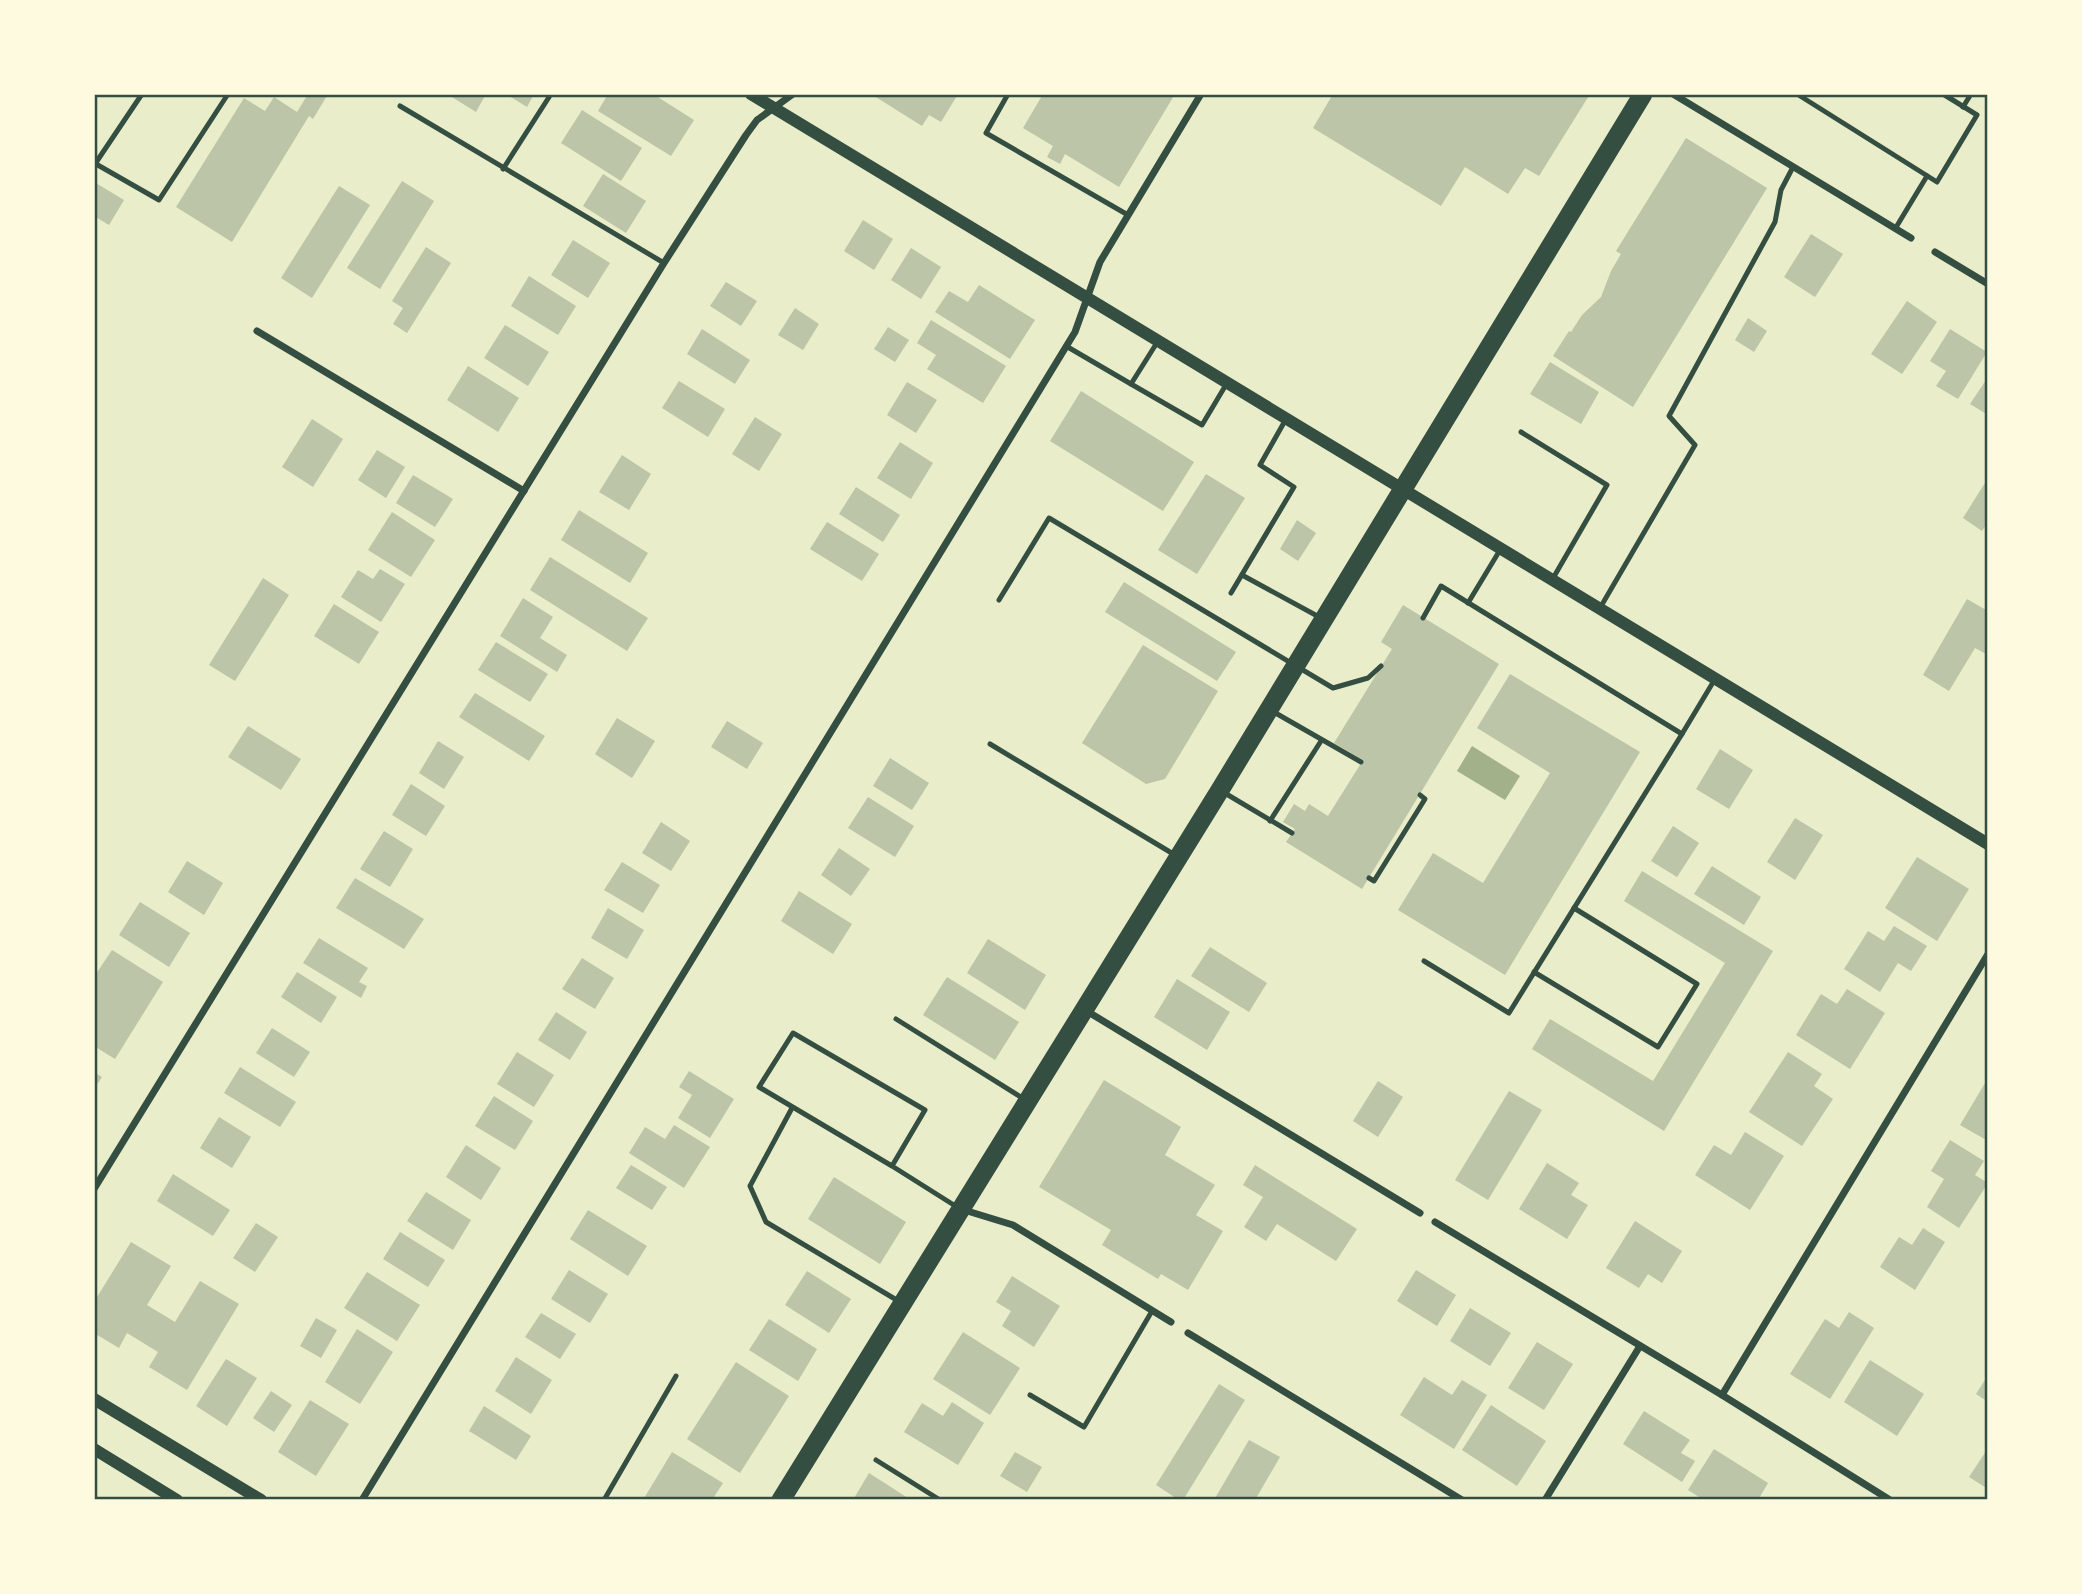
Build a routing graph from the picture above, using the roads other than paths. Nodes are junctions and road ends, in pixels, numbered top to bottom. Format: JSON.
{"nodes":[{"id":1,"x":142,"y":94,"type":"edge"},
{"id":2,"x":228,"y":94,"type":"edge"},
{"id":3,"x":551,"y":94,"type":"edge"},
{"id":4,"x":751,"y":94,"type":"edge"},
{"id":5,"x":793,"y":94,"type":"edge"},
{"id":6,"x":1008,"y":94,"type":"edge"},
{"id":7,"x":1201,"y":94,"type":"edge"},
{"id":8,"x":1643,"y":94,"type":"edge"},
{"id":9,"x":1673,"y":94,"type":"edge"},
{"id":10,"x":1797,"y":94,"type":"edge"},
{"id":11,"x":1943,"y":94,"type":"edge"},
{"id":12,"x":1971,"y":94,"type":"edge"},
{"id":13,"x":400,"y":106,"type":"dead end"},
{"id":14,"x":1964,"y":107,"type":"junction"},
{"id":15,"x":774,"y":108,"type":"junction"},
{"id":16,"x":95,"y":164,"type":"edge"},
{"id":17,"x":1793,"y":167,"type":"junction"},
{"id":18,"x":503,"y":169,"type":"junction"},
{"id":19,"x":1927,"y":176,"type":"junction"},
{"id":20,"x":1128,"y":215,"type":"junction"},
{"id":21,"x":1895,"y":229,"type":"junction"},
{"id":22,"x":1910,"y":238,"type":"dead end"},
{"id":23,"x":1935,"y":252,"type":"dead end"},
{"id":24,"x":664,"y":263,"type":"junction"},
{"id":25,"x":1987,"y":284,"type":"edge"},
{"id":26,"x":1087,"y":298,"type":"junction"},
{"id":27,"x":257,"y":331,"type":"dead end"},
{"id":28,"x":1158,"y":341,"type":"junction"},
{"id":29,"x":1066,"y":346,"type":"junction"},
{"id":30,"x":1227,"y":383,"type":"junction"},
{"id":31,"x":1131,"y":384,"type":"junction"},
{"id":32,"x":1286,"y":419,"type":"junction"},
{"id":33,"x":1521,"y":432,"type":"dead end"},
{"id":34,"x":524,"y":491,"type":"junction"},
{"id":35,"x":1403,"y":491,"type":"junction"},
{"id":36,"x":1500,"y":550,"type":"junction"},
{"id":37,"x":1241,"y":575,"type":"junction"},
{"id":38,"x":1552,"y":580,"type":"junction"},
{"id":39,"x":1231,"y":593,"type":"dead end"},
{"id":40,"x":999,"y":600,"type":"dead end"},
{"id":41,"x":1468,"y":603,"type":"junction"},
{"id":42,"x":1600,"y":610,"type":"junction"},
{"id":43,"x":1423,"y":618,"type":"dead end"},
{"id":44,"x":1324,"y":619,"type":"junction"},
{"id":45,"x":1295,"y":666,"type":"junction"},
{"id":46,"x":1381,"y":666,"type":"dead end"},
{"id":47,"x":1715,"y":679,"type":"junction"},
{"id":48,"x":1269,"y":709,"type":"junction"},
{"id":49,"x":1682,"y":734,"type":"junction"},
{"id":50,"x":1321,"y":741,"type":"junction"},
{"id":51,"x":990,"y":744,"type":"dead end"},
{"id":52,"x":1361,"y":762,"type":"dead end"},
{"id":53,"x":1220,"y":790,"type":"junction"},
{"id":54,"x":1420,"y":795,"type":"dead end"},
{"id":55,"x":1270,"y":821,"type":"junction"},
{"id":56,"x":1292,"y":833,"type":"dead end"},
{"id":57,"x":1987,"y":844,"type":"edge"},
{"id":58,"x":1177,"y":857,"type":"junction"},
{"id":59,"x":1369,"y":878,"type":"dead end"},
{"id":60,"x":1574,"y":908,"type":"junction"},
{"id":61,"x":1987,"y":954,"type":"edge"},
{"id":62,"x":1424,"y":961,"type":"dead end"},
{"id":63,"x":1534,"y":972,"type":"junction"},
{"id":64,"x":1084,"y":1009,"type":"junction"},
{"id":65,"x":896,"y":1019,"type":"dead end"},
{"id":66,"x":1027,"y":1100,"type":"junction"},
{"id":67,"x":792,"y":1108,"type":"junction"},
{"id":68,"x":892,"y":1166,"type":"junction"},
{"id":69,"x":94,"y":1189,"type":"edge"},
{"id":70,"x":960,"y":1209,"type":"junction"},
{"id":71,"x":1420,"y":1213,"type":"dead end"},
{"id":72,"x":1435,"y":1222,"type":"dead end"},
{"id":73,"x":902,"y":1304,"type":"junction"},
{"id":74,"x":1152,"y":1311,"type":"junction"},
{"id":75,"x":1171,"y":1322,"type":"dead end"},
{"id":76,"x":1188,"y":1333,"type":"dead end"},
{"id":77,"x":1640,"y":1346,"type":"junction"},
{"id":78,"x":676,"y":1376,"type":"dead end"},
{"id":79,"x":1030,"y":1395,"type":"dead end"},
{"id":80,"x":1722,"y":1395,"type":"junction"},
{"id":81,"x":94,"y":1399,"type":"edge"},
{"id":82,"x":94,"y":1449,"type":"edge"},
{"id":83,"x":876,"y":1460,"type":"dead end"},
{"id":84,"x":177,"y":1500,"type":"edge"},
{"id":85,"x":261,"y":1500,"type":"edge"},
{"id":86,"x":362,"y":1500,"type":"edge"},
{"id":87,"x":604,"y":1500,"type":"edge"},
{"id":88,"x":781,"y":1500,"type":"edge"},
{"id":89,"x":940,"y":1500,"type":"edge"},
{"id":90,"x":1462,"y":1500,"type":"edge"},
{"id":91,"x":1545,"y":1500,"type":"edge"},
{"id":92,"x":1889,"y":1500,"type":"edge"}],
"edges":[{"from":1,"to":16,"type":"lane"},
{"from":2,"to":16,"type":"lane"},
{"from":3,"to":18,"type":"lane"},
{"from":4,"to":15,"type":"street"},
{"from":5,"to":15,"type":"street"},
{"from":6,"to":20,"type":"lane"},
{"from":7,"to":20,"type":"street"},
{"from":8,"to":35,"type":"highway"},
{"from":9,"to":17,"type":"street"},
{"from":10,"to":19,"type":"lane"},
{"from":11,"to":14,"type":"lane"},
{"from":12,"to":14,"type":"lane"},
{"from":13,"to":18,"type":"lane"},
{"from":14,"to":19,"type":"lane"},
{"from":15,"to":24,"type":"street"},
{"from":15,"to":26,"type":"street"},
{"from":17,"to":21,"type":"street"},
{"from":17,"to":42,"type":"lane"},
{"from":18,"to":24,"type":"lane"},
{"from":19,"to":21,"type":"lane"},
{"from":20,"to":26,"type":"street"},
{"from":21,"to":22,"type":"street"},
{"from":23,"to":25,"type":"street"},
{"from":24,"to":34,"type":"street"},
{"from":26,"to":28,"type":"street"},
{"from":26,"to":29,"type":"street"},
{"from":27,"to":34,"type":"street"},
{"from":28,"to":30,"type":"street"},
{"from":28,"to":31,"type":"lane"},
{"from":29,"to":31,"type":"lane"},
{"from":29,"to":86,"type":"street"},
{"from":30,"to":31,"type":"lane"},
{"from":30,"to":32,"type":"street"},
{"from":32,"to":35,"type":"street"},
{"from":32,"to":37,"type":"lane"},
{"from":33,"to":38,"type":"lane"},
{"from":34,"to":69,"type":"street"},
{"from":35,"to":36,"type":"street"},
{"from":35,"to":44,"type":"highway"},
{"from":36,"to":38,"type":"street"},
{"from":36,"to":41,"type":"lane"},
{"from":37,"to":39,"type":"lane"},
{"from":37,"to":44,"type":"lane"},
{"from":38,"to":42,"type":"street"},
{"from":40,"to":45,"type":"lane"},
{"from":41,"to":43,"type":"lane"},
{"from":41,"to":49,"type":"lane"},
{"from":42,"to":47,"type":"street"},
{"from":44,"to":45,"type":"highway"},
{"from":45,"to":46,"type":"lane"},
{"from":45,"to":48,"type":"highway"},
{"from":47,"to":49,"type":"lane"},
{"from":47,"to":57,"type":"street"},
{"from":48,"to":50,"type":"lane"},
{"from":48,"to":53,"type":"highway"},
{"from":49,"to":60,"type":"lane"},
{"from":50,"to":52,"type":"lane"},
{"from":50,"to":55,"type":"lane"},
{"from":51,"to":58,"type":"lane"},
{"from":53,"to":55,"type":"lane"},
{"from":53,"to":58,"type":"highway"},
{"from":54,"to":59,"type":"lane"},
{"from":55,"to":56,"type":"lane"},
{"from":58,"to":64,"type":"highway"},
{"from":60,"to":63,"type":"lane"},
{"from":60,"to":63,"type":"lane"},
{"from":61,"to":80,"type":"street"},
{"from":62,"to":63,"type":"lane"},
{"from":64,"to":66,"type":"highway"},
{"from":64,"to":71,"type":"street"},
{"from":65,"to":66,"type":"lane"},
{"from":66,"to":70,"type":"highway"},
{"from":67,"to":68,"type":"lane"},
{"from":67,"to":68,"type":"lane"},
{"from":67,"to":73,"type":"lane"},
{"from":68,"to":70,"type":"lane"},
{"from":70,"to":73,"type":"highway"},
{"from":70,"to":74,"type":"street"},
{"from":72,"to":77,"type":"street"},
{"from":73,"to":88,"type":"highway"},
{"from":74,"to":75,"type":"street"},
{"from":74,"to":79,"type":"lane"},
{"from":76,"to":90,"type":"street"},
{"from":77,"to":80,"type":"street"},
{"from":77,"to":91,"type":"street"},
{"from":78,"to":87,"type":"lane"},
{"from":80,"to":92,"type":"street"},
{"from":81,"to":85,"type":"street"},
{"from":82,"to":84,"type":"street"},
{"from":83,"to":89,"type":"lane"}]}
